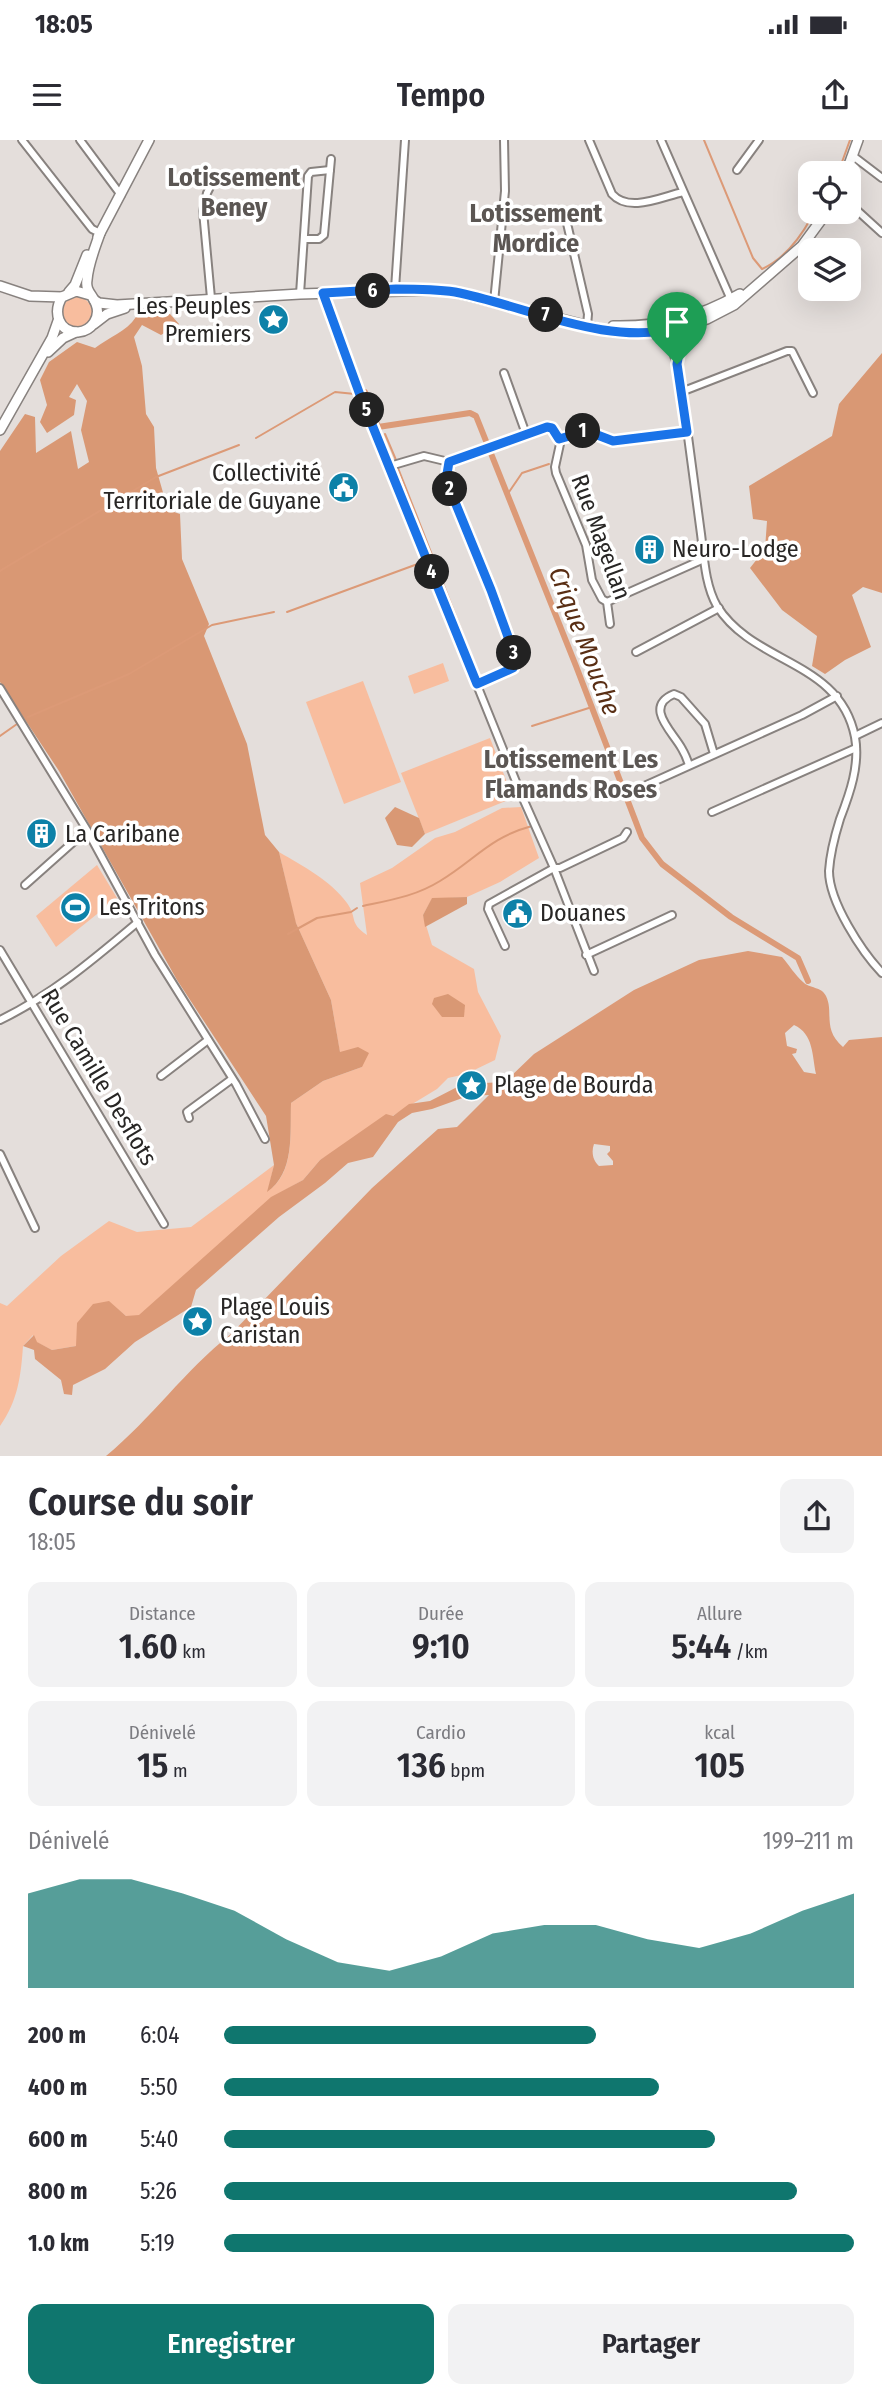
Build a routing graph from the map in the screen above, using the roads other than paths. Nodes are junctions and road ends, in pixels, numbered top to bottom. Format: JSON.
{"nodes":[{"id":1,"x":22,"y":140,"type":"edge"},
{"id":2,"x":80,"y":140,"type":"edge"},
{"id":3,"x":405,"y":140,"type":"edge"},
{"id":4,"x":504,"y":140,"type":"edge"},
{"id":5,"x":589,"y":140,"type":"edge"},
{"id":6,"x":661,"y":140,"type":"edge"},
{"id":7,"x":759,"y":140,"type":"edge"},
{"id":8,"x":858,"y":140,"type":"edge"},
{"id":9,"x":148,"y":141,"type":"edge"},
{"id":10,"x":853,"y":156,"type":"junction"},
{"id":11,"x":331,"y":159,"type":"dead end"},
{"id":12,"x":851,"y":161,"type":"edge"},
{"id":13,"x":330,"y":170,"type":"junction"},
{"id":14,"x":737,"y":170,"type":"dead end"},
{"id":15,"x":216,"y":175,"type":"dead end"},
{"id":16,"x":882,"y":177,"type":"edge"},
{"id":17,"x":683,"y":192,"type":"junction"},
{"id":18,"x":121,"y":195,"type":"junction"},
{"id":19,"x":861,"y":214,"type":"edge"},
{"id":20,"x":566,"y":219,"type":"dead end"},
{"id":21,"x":818,"y":224,"type":"edge"},
{"id":22,"x":100,"y":233,"type":"junction"},
{"id":23,"x":882,"y":233,"type":"edge"},
{"id":24,"x":304,"y":239,"type":"junction"},
{"id":25,"x":0,"y":286,"type":"edge"},
{"id":26,"x":396,"y":289,"type":"junction"},
{"id":27,"x":323,"y":293,"type":"junction"},
{"id":28,"x":300,"y":294,"type":"junction"},
{"id":29,"x":65,"y":295,"type":"junction"},
{"id":30,"x":30,"y":296,"type":"junction"},
{"id":31,"x":92,"y":298,"type":"junction"},
{"id":32,"x":211,"y":298,"type":"junction"},
{"id":33,"x":494,"y":302,"type":"junction"},
{"id":34,"x":732,"y":302,"type":"junction"},
{"id":35,"x":136,"y":304,"type":"junction"},
{"id":36,"x":57,"y":318,"type":"junction"},
{"id":37,"x":681,"y":324,"type":"junction"},
{"id":38,"x":93,"y":325,"type":"junction"},
{"id":39,"x":587,"y":326,"type":"junction"},
{"id":40,"x":667,"y":327,"type":"junction"},
{"id":41,"x":76,"y":332,"type":"junction"},
{"id":42,"x":39,"y":360,"type":"junction"},
{"id":43,"x":677,"y":364,"type":"junction"},
{"id":44,"x":504,"y":373,"type":"dead end"},
{"id":45,"x":681,"y":392,"type":"junction"},
{"id":46,"x":813,"y":393,"type":"dead end"},
{"id":47,"x":0,"y":430,"type":"edge"},
{"id":48,"x":687,"y":432,"type":"junction"},
{"id":49,"x":526,"y":434,"type":"junction"},
{"id":50,"x":559,"y":439,"type":"junction"},
{"id":51,"x":449,"y":462,"type":"junction"},
{"id":52,"x":390,"y":466,"type":"junction"},
{"id":53,"x":705,"y":559,"type":"junction"},
{"id":54,"x":607,"y":602,"type":"junction"},
{"id":55,"x":719,"y":608,"type":"junction"},
{"id":56,"x":610,"y":624,"type":"dead end"},
{"id":57,"x":636,"y":652,"type":"dead end"},
{"id":58,"x":477,"y":684,"type":"junction"},
{"id":59,"x":0,"y":688,"type":"edge"},
{"id":60,"x":837,"y":696,"type":"junction"},
{"id":61,"x":882,"y":723,"type":"edge"},
{"id":62,"x":855,"y":736,"type":"junction"},
{"id":63,"x":856,"y":748,"type":"junction"},
{"id":64,"x":714,"y":754,"type":"junction"},
{"id":65,"x":689,"y":765,"type":"junction"},
{"id":66,"x":642,"y":787,"type":"dead end"},
{"id":67,"x":712,"y":812,"type":"dead end"},
{"id":68,"x":627,"y":832,"type":"dead end"},
{"id":69,"x":80,"y":836,"type":"dead end"},
{"id":70,"x":554,"y":869,"type":"junction"},
{"id":71,"x":25,"y":886,"type":"dead end"},
{"id":72,"x":672,"y":915,"type":"dead end"},
{"id":73,"x":138,"y":922,"type":"junction"},
{"id":74,"x":505,"y":946,"type":"dead end"},
{"id":75,"x":0,"y":950,"type":"edge"},
{"id":76,"x":586,"y":955,"type":"junction"},
{"id":77,"x":594,"y":971,"type":"dead end"},
{"id":78,"x":882,"y":974,"type":"edge"},
{"id":79,"x":32,"y":1004,"type":"junction"},
{"id":80,"x":0,"y":1020,"type":"edge"},
{"id":81,"x":208,"y":1040,"type":"junction"},
{"id":82,"x":161,"y":1076,"type":"dead end"},
{"id":83,"x":232,"y":1079,"type":"junction"},
{"id":84,"x":190,"y":1118,"type":"dead end"},
{"id":85,"x":265,"y":1139,"type":"dead end"},
{"id":86,"x":0,"y":1154,"type":"edge"},
{"id":87,"x":164,"y":1224,"type":"dead end"},
{"id":88,"x":35,"y":1228,"type":"dead end"}],
"edges":[{"from":1,"to":22,"type":"street"},
{"from":2,"to":18,"type":"street"},
{"from":3,"to":26,"type":"street"},
{"from":4,"to":33,"type":"street"},
{"from":5,"to":17,"type":"street"},
{"from":6,"to":17,"type":"street"},
{"from":7,"to":14,"type":"street"},
{"from":8,"to":10,"type":"main road"},
{"from":9,"to":18,"type":"main road"},
{"from":10,"to":12,"type":"main road"},
{"from":10,"to":16,"type":"street"},
{"from":11,"to":13,"type":"street"},
{"from":13,"to":24,"type":"street"},
{"from":13,"to":24,"type":"street"},
{"from":15,"to":32,"type":"street"},
{"from":17,"to":34,"type":"street"},
{"from":18,"to":22,"type":"main road"},
{"from":19,"to":23,"type":"street"},
{"from":20,"to":39,"type":"street"},
{"from":21,"to":34,"type":"main road"},
{"from":22,"to":29,"type":"main road"},
{"from":22,"to":31,"type":"main road"},
{"from":24,"to":28,"type":"street"},
{"from":25,"to":30,"type":"main road"},
{"from":26,"to":27,"type":"main road"},
{"from":26,"to":33,"type":"main road"},
{"from":27,"to":28,"type":"main road"},
{"from":27,"to":52,"type":"street"},
{"from":28,"to":32,"type":"main road"},
{"from":29,"to":30,"type":"main road"},
{"from":29,"to":31,"type":"main road"},
{"from":29,"to":36,"type":"main road"},
{"from":30,"to":36,"type":"main road"},
{"from":31,"to":35,"type":"main road"},
{"from":31,"to":38,"type":"main road"},
{"from":32,"to":35,"type":"main road"},
{"from":33,"to":39,"type":"main road"},
{"from":34,"to":37,"type":"main road"},
{"from":35,"to":38,"type":"main road"},
{"from":36,"to":41,"type":"main road"},
{"from":36,"to":42,"type":"main road"},
{"from":37,"to":40,"type":"main road"},
{"from":37,"to":43,"type":"street"},
{"from":38,"to":41,"type":"main road"},
{"from":39,"to":40,"type":"main road"},
{"from":40,"to":43,"type":"street"},
{"from":41,"to":42,"type":"main road"},
{"from":42,"to":47,"type":"main road"},
{"from":43,"to":45,"type":"street"},
{"from":44,"to":49,"type":"street"},
{"from":45,"to":46,"type":"street"},
{"from":45,"to":48,"type":"street"},
{"from":48,"to":50,"type":"street"},
{"from":48,"to":53,"type":"street"},
{"from":49,"to":50,"type":"street"},
{"from":49,"to":51,"type":"street"},
{"from":50,"to":54,"type":"street","name":"Rue Magellan"},
{"from":51,"to":52,"type":"street"},
{"from":51,"to":58,"type":"street"},
{"from":52,"to":58,"type":"street"},
{"from":53,"to":54,"type":"street"},
{"from":53,"to":55,"type":"street"},
{"from":54,"to":56,"type":"street","name":"Rue Magellan"},
{"from":55,"to":57,"type":"street"},
{"from":55,"to":60,"type":"street"},
{"from":58,"to":70,"type":"street"},
{"from":59,"to":73,"type":"street"},
{"from":60,"to":62,"type":"street"},
{"from":60,"to":64,"type":"street"},
{"from":61,"to":62,"type":"street"},
{"from":62,"to":63,"type":"street"},
{"from":63,"to":67,"type":"street"},
{"from":63,"to":78,"type":"street"},
{"from":64,"to":65,"type":"street"},
{"from":64,"to":65,"type":"street"},
{"from":65,"to":66,"type":"street"},
{"from":68,"to":70,"type":"street"},
{"from":69,"to":71,"type":"street"},
{"from":70,"to":74,"type":"street"},
{"from":70,"to":76,"type":"street"},
{"from":72,"to":76,"type":"street"},
{"from":73,"to":79,"type":"street"},
{"from":73,"to":81,"type":"street"},
{"from":75,"to":79,"type":"street","name":"Rue Camille Desflots"},
{"from":76,"to":77,"type":"street"},
{"from":79,"to":80,"type":"street"},
{"from":79,"to":87,"type":"street","name":"Rue Camille Desflots"},
{"from":81,"to":82,"type":"street"},
{"from":81,"to":83,"type":"street"},
{"from":83,"to":84,"type":"street"},
{"from":83,"to":85,"type":"street"},
{"from":86,"to":88,"type":"street"}]}
